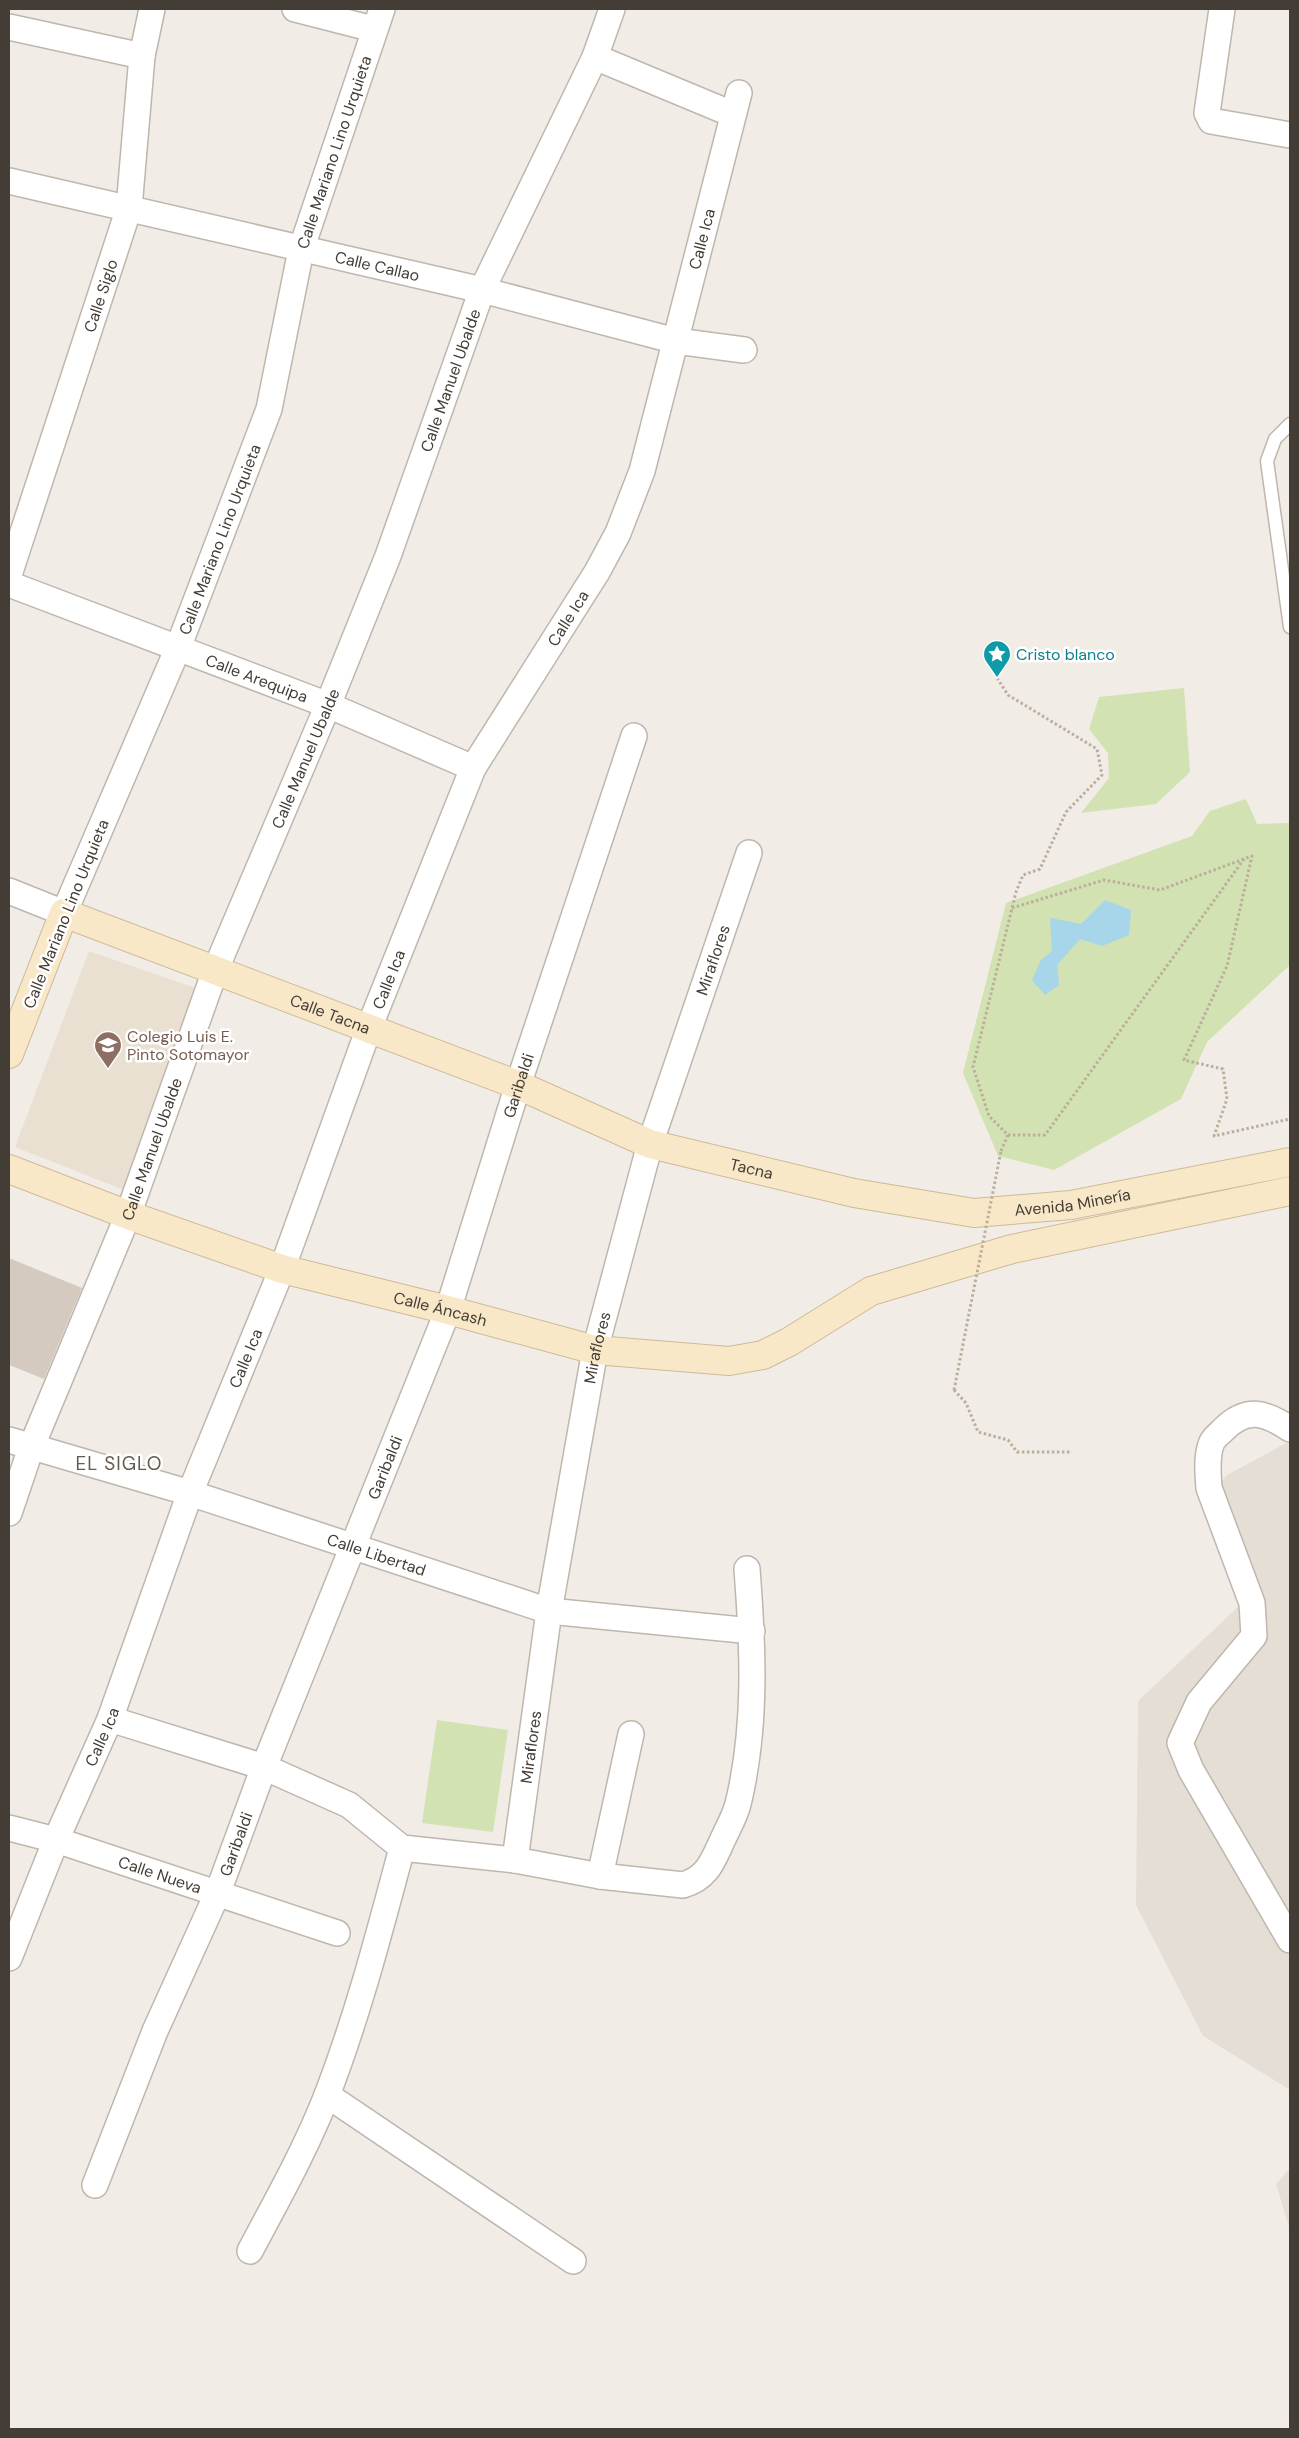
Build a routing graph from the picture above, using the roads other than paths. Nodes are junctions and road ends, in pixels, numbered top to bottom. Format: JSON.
{"nodes":[{"id":1,"x":152,"y":9,"type":"edge"},
{"id":2,"x":295,"y":9,"type":"edge"},
{"id":3,"x":612,"y":9,"type":"edge"},
{"id":4,"x":1222,"y":9,"type":"edge"},
{"id":5,"x":377,"y":19,"type":"edge"},
{"id":6,"x":9,"y":27,"type":"edge"},
{"id":7,"x":142,"y":56,"type":"junction"},
{"id":8,"x":595,"y":56,"type":"junction"},
{"id":9,"x":1290,"y":134,"type":"edge"},
{"id":10,"x":9,"y":182,"type":"edge"},
{"id":11,"x":129,"y":208,"type":"junction"},
{"id":12,"x":301,"y":250,"type":"junction"},
{"id":13,"x":482,"y":290,"type":"junction"},
{"id":14,"x":676,"y":341,"type":"junction"},
{"id":15,"x":744,"y":350,"type":"dead end"},
{"id":16,"x":1290,"y":424,"type":"edge"},
{"id":17,"x":9,"y":574,"type":"edge"},
{"id":18,"x":9,"y":584,"type":"edge"},
{"id":19,"x":1290,"y":627,"type":"edge"},
{"id":20,"x":178,"y":648,"type":"junction"},
{"id":21,"x":328,"y":705,"type":"junction"},
{"id":22,"x":634,"y":736,"type":"dead end"},
{"id":23,"x":473,"y":768,"type":"junction"},
{"id":24,"x":748,"y":853,"type":"dead end"},
{"id":25,"x":9,"y":891,"type":"edge"},
{"id":26,"x":64,"y":913,"type":"junction"},
{"id":27,"x":215,"y":971,"type":"junction"},
{"id":28,"x":369,"y":1028,"type":"junction"},
{"id":29,"x":9,"y":1054,"type":"edge"},
{"id":30,"x":518,"y":1084,"type":"junction"},
{"id":31,"x":650,"y":1144,"type":"junction"},
{"id":32,"x":1290,"y":1162,"type":"edge"},
{"id":33,"x":9,"y":1169,"type":"edge"},
{"id":34,"x":1290,"y":1191,"type":"edge"},
{"id":35,"x":854,"y":1193,"type":"joint"},
{"id":36,"x":128,"y":1215,"type":"junction"},
{"id":37,"x":282,"y":1269,"type":"junction"},
{"id":38,"x":871,"y":1291,"type":"joint"},
{"id":39,"x":448,"y":1310,"type":"junction"},
{"id":40,"x":595,"y":1350,"type":"junction"},
{"id":41,"x":1290,"y":1429,"type":"edge"},
{"id":42,"x":20,"y":1444,"type":"edge"},
{"id":43,"x":190,"y":1493,"type":"junction"},
{"id":44,"x":9,"y":1513,"type":"edge"},
{"id":45,"x":353,"y":1545,"type":"junction"},
{"id":46,"x":747,"y":1568,"type":"dead end"},
{"id":47,"x":549,"y":1611,"type":"junction"},
{"id":48,"x":752,"y":1630,"type":"junction"},
{"id":49,"x":110,"y":1719,"type":"junction"},
{"id":50,"x":631,"y":1734,"type":"dead end"},
{"id":51,"x":264,"y":1767,"type":"junction"},
{"id":52,"x":9,"y":1828,"type":"edge"},
{"id":53,"x":56,"y":1840,"type":"junction"},
{"id":54,"x":402,"y":1848,"type":"junction"},
{"id":55,"x":515,"y":1860,"type":"junction"},
{"id":56,"x":600,"y":1876,"type":"junction"},
{"id":57,"x":218,"y":1892,"type":"junction"},
{"id":58,"x":337,"y":1933,"type":"dead end"},
{"id":59,"x":1290,"y":1940,"type":"edge"},
{"id":60,"x":9,"y":1958,"type":"edge"},
{"id":61,"x":327,"y":2095,"type":"junction"},
{"id":62,"x":95,"y":2185,"type":"dead end"},
{"id":63,"x":250,"y":2251,"type":"dead end"},
{"id":64,"x":573,"y":2261,"type":"dead end"}],
"edges":[{"from":1,"to":7,"type":"street","name":"Calle Siglo"},
{"from":2,"to":5,"type":"street"},
{"from":3,"to":8,"type":"street","name":"Calle Manuel Ubalde"},
{"from":4,"to":9,"type":"street"},
{"from":5,"to":12,"type":"street","name":"Calle Mariano Lino Urquieta"},
{"from":6,"to":7,"type":"street"},
{"from":7,"to":11,"type":"street","name":"Calle Siglo"},
{"from":8,"to":13,"type":"street","name":"Calle Manuel Ubalde"},
{"from":8,"to":14,"type":"street","name":"Calle Ica"},
{"from":10,"to":11,"type":"street","name":"Calle Callao"},
{"from":11,"to":12,"type":"street","name":"Calle Callao"},
{"from":11,"to":17,"type":"street","name":"Calle Siglo"},
{"from":12,"to":13,"type":"street","name":"Calle Callao"},
{"from":12,"to":20,"type":"street","name":"Calle Mariano Lino Urquieta"},
{"from":13,"to":14,"type":"street","name":"Calle Callao"},
{"from":13,"to":21,"type":"street","name":"Calle Manuel Ubalde"},
{"from":14,"to":15,"type":"street","name":"Calle Callao"},
{"from":14,"to":23,"type":"street","name":"Calle Ica"},
{"from":16,"to":19,"type":"lane"},
{"from":18,"to":20,"type":"street","name":"Calle Arequipa"},
{"from":20,"to":21,"type":"street","name":"Calle Arequipa"},
{"from":20,"to":26,"type":"street","name":"Calle Mariano Lino Urquieta"},
{"from":21,"to":23,"type":"street","name":"Calle Arequipa"},
{"from":21,"to":27,"type":"street","name":"Calle Manuel Ubalde"},
{"from":22,"to":30,"type":"street","name":"Garibaldi"},
{"from":23,"to":28,"type":"street","name":"Calle Ica"},
{"from":24,"to":31,"type":"street","name":"Miraflores"},
{"from":25,"to":26,"type":"street","name":"Calle Tacna"},
{"from":26,"to":27,"type":"main road","name":"Calle Tacna"},
{"from":26,"to":29,"type":"main road","name":"Calle Mariano Lino Urquieta"},
{"from":27,"to":28,"type":"main road","name":"Calle Tacna"},
{"from":27,"to":36,"type":"street","name":"Calle Manuel Ubalde"},
{"from":28,"to":30,"type":"main road","name":"Calle Tacna"},
{"from":28,"to":37,"type":"street","name":"Calle Ica"},
{"from":30,"to":31,"type":"main road","name":"Calle Tacna"},
{"from":30,"to":39,"type":"street","name":"Garibaldi"},
{"from":31,"to":35,"type":"main road","name":"Tacna"},
{"from":31,"to":40,"type":"street","name":"Miraflores"},
{"from":32,"to":35,"type":"main road","name":"Avenida Minería"},
{"from":33,"to":36,"type":"main road","name":"Calle Áncash"},
{"from":34,"to":38,"type":"main road","name":"Avenida Minería"},
{"from":36,"to":37,"type":"main road","name":"Calle Áncash"},
{"from":36,"to":42,"type":"street","name":"Calle Manuel Ubalde"},
{"from":37,"to":39,"type":"main road","name":"Calle Áncash"},
{"from":37,"to":43,"type":"street","name":"Calle Ica"},
{"from":38,"to":40,"type":"main road","name":"Calle Áncash"},
{"from":39,"to":40,"type":"main road","name":"Calle Áncash"},
{"from":39,"to":45,"type":"street","name":"Garibaldi"},
{"from":40,"to":47,"type":"street","name":"Miraflores"},
{"from":41,"to":59,"type":"street"},
{"from":42,"to":43,"type":"street","name":"Calle Libertad"},
{"from":42,"to":44,"type":"street","name":"Calle Manuel Ubalde"},
{"from":43,"to":45,"type":"street","name":"Calle Libertad"},
{"from":43,"to":49,"type":"street","name":"Calle Ica"},
{"from":45,"to":47,"type":"street","name":"Calle Libertad"},
{"from":45,"to":51,"type":"street","name":"Garibaldi"},
{"from":46,"to":48,"type":"street"},
{"from":47,"to":48,"type":"street","name":"Calle Libertad"},
{"from":47,"to":55,"type":"street","name":"Miraflores"},
{"from":48,"to":56,"type":"street"},
{"from":49,"to":51,"type":"street"},
{"from":49,"to":53,"type":"street","name":"Calle Ica"},
{"from":50,"to":56,"type":"street"},
{"from":51,"to":54,"type":"street"},
{"from":51,"to":57,"type":"street","name":"Garibaldi"},
{"from":52,"to":53,"type":"street","name":"Calle Nueva"},
{"from":53,"to":57,"type":"street","name":"Calle Nueva"},
{"from":53,"to":60,"type":"street","name":"Calle Ica"},
{"from":54,"to":55,"type":"street"},
{"from":54,"to":61,"type":"street"},
{"from":55,"to":56,"type":"street"},
{"from":57,"to":58,"type":"street","name":"Calle Nueva"},
{"from":57,"to":62,"type":"street","name":"Garibaldi"},
{"from":61,"to":63,"type":"street"},
{"from":61,"to":64,"type":"street"}]}
